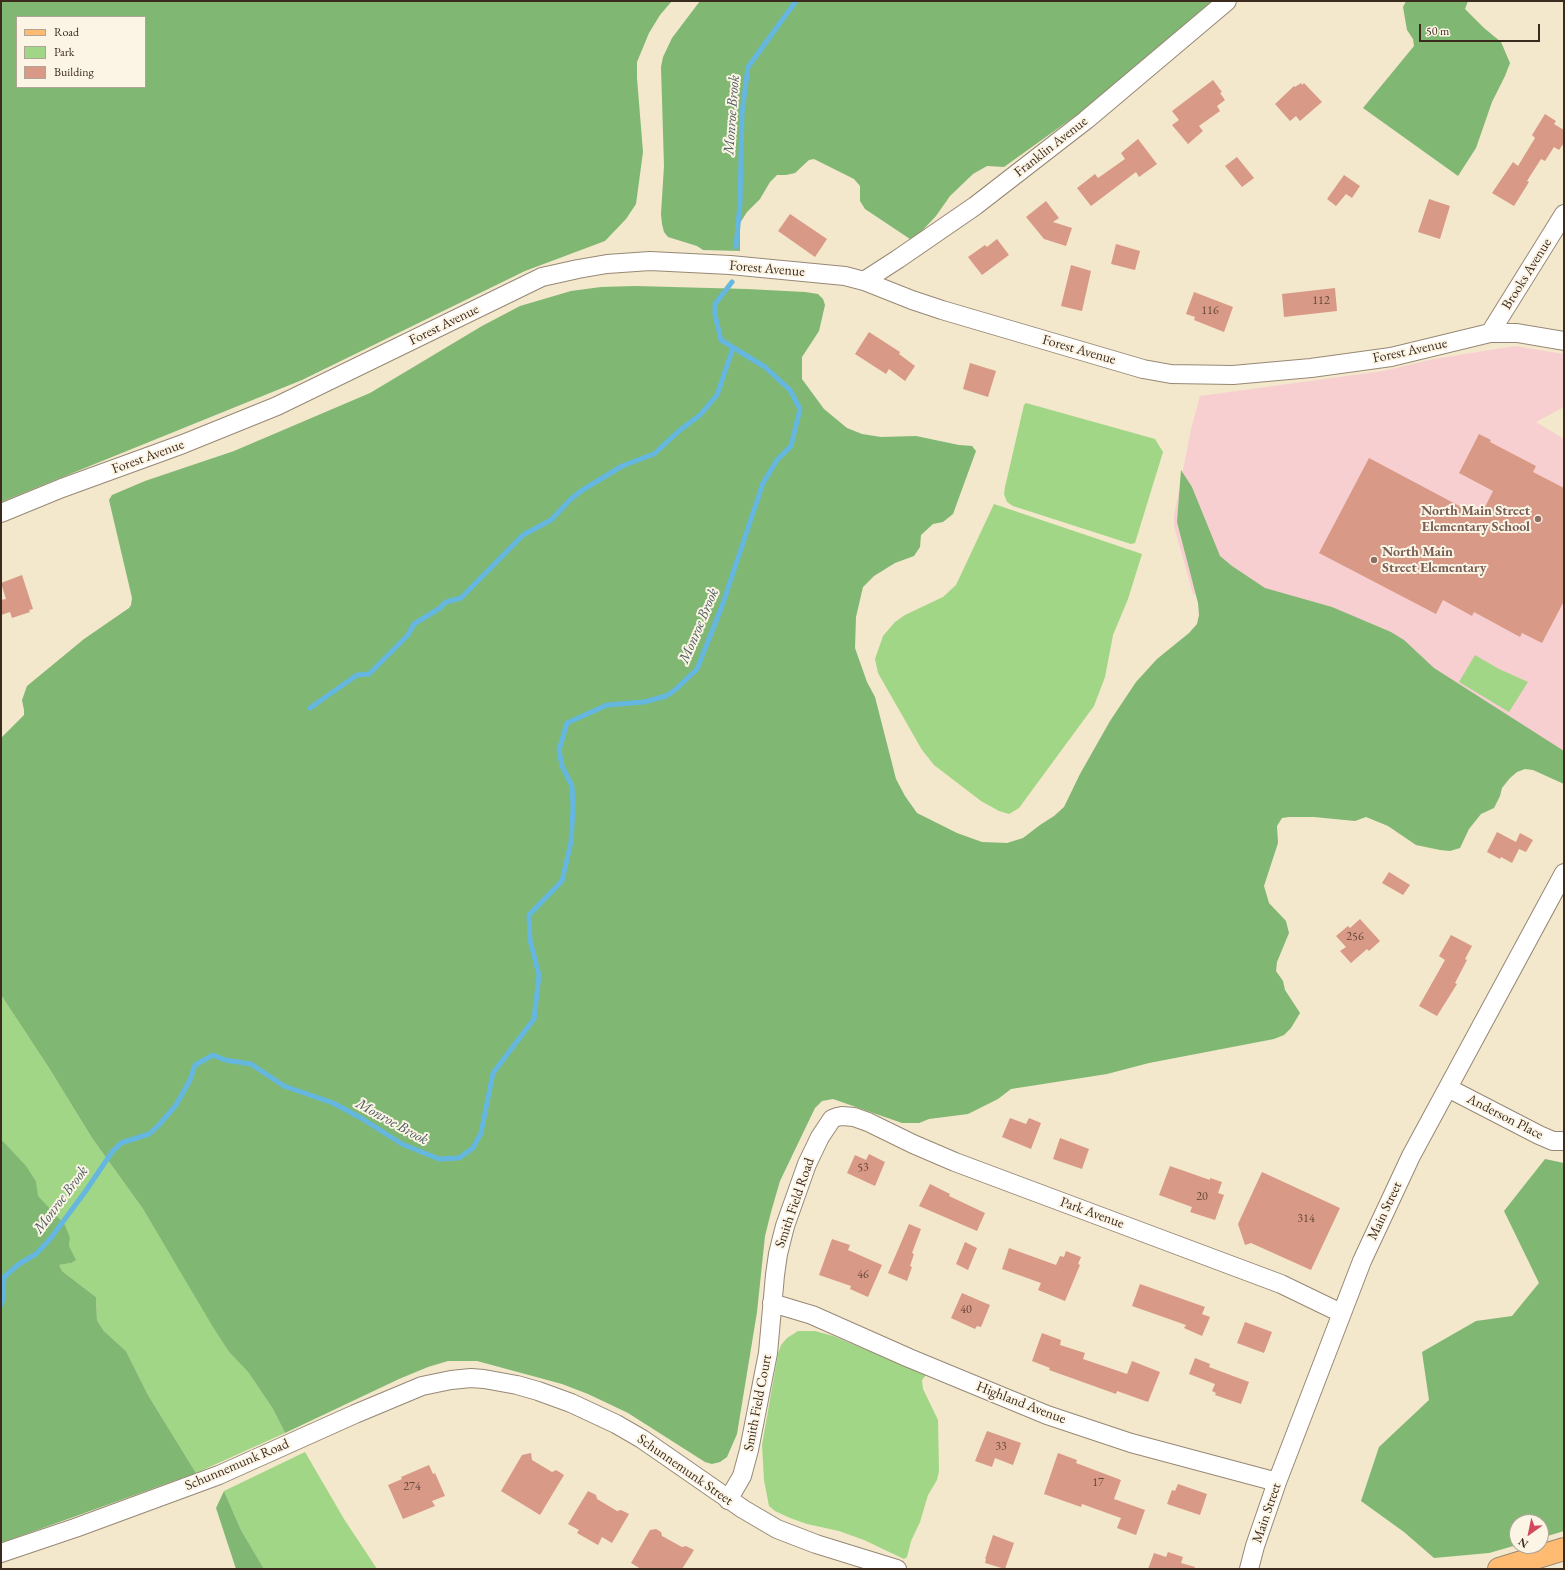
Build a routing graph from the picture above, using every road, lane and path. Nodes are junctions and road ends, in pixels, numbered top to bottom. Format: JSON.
{"nodes":[{"id":1,"x":1227,"y":1,"type":"edge"},
{"id":2,"x":1564,"y":214,"type":"edge"},
{"id":3,"x":864,"y":281,"type":"junction"},
{"id":4,"x":1490,"y":333,"type":"junction"},
{"id":5,"x":1564,"y":341,"type":"edge"},
{"id":6,"x":1,"y":513,"type":"edge"},
{"id":7,"x":1564,"y":873,"type":"edge"},
{"id":8,"x":1448,"y":1088,"type":"junction"},
{"id":9,"x":842,"y":1116,"type":"joint"},
{"id":10,"x":1564,"y":1141,"type":"edge"},
{"id":11,"x":772,"y":1303,"type":"junction"},
{"id":12,"x":1341,"y":1313,"type":"junction"},
{"id":13,"x":472,"y":1378,"type":"joint"},
{"id":14,"x":1277,"y":1482,"type":"junction"},
{"id":15,"x":728,"y":1500,"type":"junction"},
{"id":16,"x":1564,"y":1549,"type":"edge"},
{"id":17,"x":1,"y":1553,"type":"edge"},
{"id":18,"x":1504,"y":1568,"type":"edge"},
{"id":19,"x":897,"y":1569,"type":"edge"},
{"id":20,"x":1249,"y":1569,"type":"edge"}],
"edges":[{"from":1,"to":3,"type":"street","name":"Franklin Avenue"},
{"from":2,"to":4,"type":"street","name":"Brooks Avenue"},
{"from":3,"to":4,"type":"street","name":"Forest Avenue"},
{"from":3,"to":6,"type":"street","name":"Forest Avenue"},
{"from":4,"to":5,"type":"street","name":"Forest Avenue"},
{"from":7,"to":8,"type":"street","name":"Main Street"},
{"from":8,"to":10,"type":"street","name":"Anderson Place"},
{"from":8,"to":12,"type":"street","name":"Main Street"},
{"from":9,"to":11,"type":"street","name":"Smith Field Road"},
{"from":9,"to":12,"type":"street","name":"Park Avenue"},
{"from":11,"to":14,"type":"street","name":"Highland Avenue"},
{"from":11,"to":15,"type":"street","name":"Smith Field Court"},
{"from":12,"to":14,"type":"street","name":"Main Street"},
{"from":13,"to":15,"type":"street","name":"Schunnemunk Street"},
{"from":13,"to":17,"type":"street","name":"Schunnemunk Road"},
{"from":14,"to":20,"type":"street","name":"Main Street"},
{"from":15,"to":19,"type":"street","name":"Schunnemunk Street"},
{"from":16,"to":18,"type":"main road"}]}
